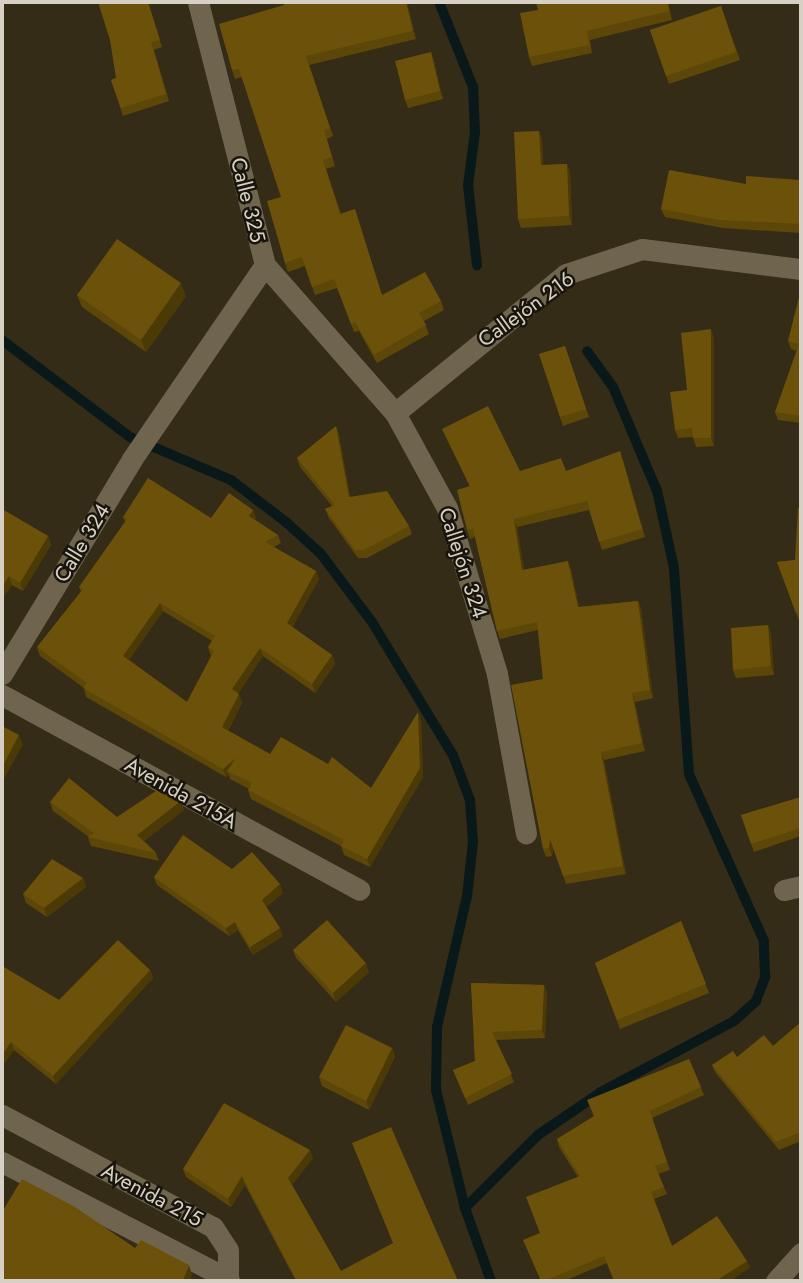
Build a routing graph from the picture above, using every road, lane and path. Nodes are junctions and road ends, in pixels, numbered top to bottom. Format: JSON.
{"nodes":[{"id":1,"x":198,"y":2,"type":"edge"},
{"id":2,"x":265,"y":265,"type":"junction"},
{"id":3,"x":801,"y":269,"type":"edge"},
{"id":4,"x":164,"y":412,"type":"joint"},
{"id":5,"x":395,"y":413,"type":"junction"},
{"id":6,"x":2,"y":674,"type":"edge"},
{"id":7,"x":2,"y":695,"type":"edge"},
{"id":8,"x":526,"y":833,"type":"dead end"},
{"id":9,"x":359,"y":890,"type":"dead end"},
{"id":10,"x":2,"y":1115,"type":"edge"},
{"id":11,"x":2,"y":1162,"type":"edge"},
{"id":12,"x":801,"y":1254,"type":"edge"},
{"id":13,"x":229,"y":1280,"type":"edge"},
{"id":14,"x":776,"y":1281,"type":"edge"}],
"edges":[{"from":1,"to":2,"type":"street","name":"Calle 325"},
{"from":2,"to":4,"type":"street","name":"Calle 325"},
{"from":2,"to":5,"type":"street","name":"Callejón 324"},
{"from":3,"to":5,"type":"street","name":"Callejón 216"},
{"from":4,"to":6,"type":"street","name":"Calle 324"},
{"from":5,"to":8,"type":"street","name":"Callejón 324"},
{"from":7,"to":9,"type":"street","name":"Avenida 215A"},
{"from":10,"to":13,"type":"street","name":"Avenida 215"},
{"from":11,"to":13,"type":"street","name":"Avenida 215"},
{"from":12,"to":14,"type":"street"}]}
